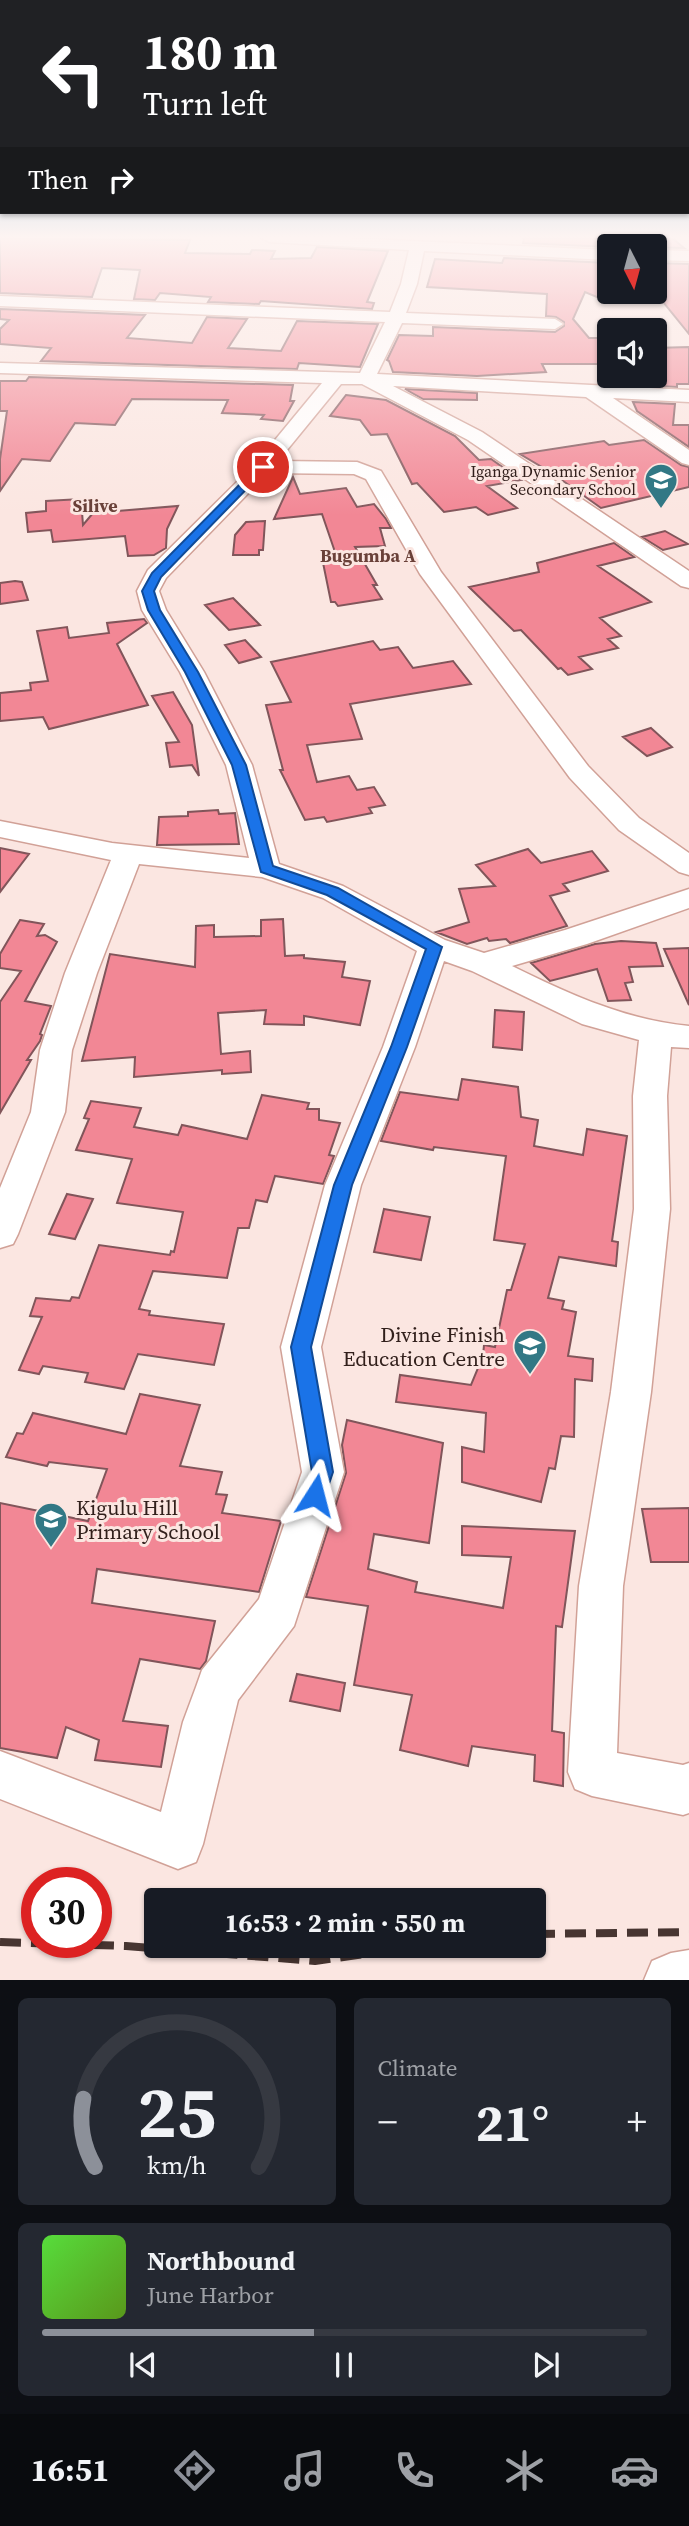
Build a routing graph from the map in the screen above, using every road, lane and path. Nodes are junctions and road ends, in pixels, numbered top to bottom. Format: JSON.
{"nodes":[{"id":1,"x":390,"y":330,"type":"edge"},
{"id":2,"x":0,"y":368,"type":"edge"},
{"id":3,"x":366,"y":379,"type":"junction"},
{"id":4,"x":334,"y":380,"type":"junction"},
{"id":5,"x":591,"y":392,"type":"junction"},
{"id":6,"x":689,"y":396,"type":"edge"},
{"id":7,"x":689,"y":459,"type":"edge"},
{"id":8,"x":263,"y":467,"type":"junction"},
{"id":9,"x":689,"y":580,"type":"edge"},
{"id":10,"x":0,"y":829,"type":"edge"},
{"id":11,"x":128,"y":855,"type":"junction"},
{"id":12,"x":689,"y":866,"type":"edge"},
{"id":13,"x":267,"y":869,"type":"junction"},
{"id":14,"x":689,"y":898,"type":"edge"},
{"id":15,"x":434,"y":947,"type":"junction"},
{"id":16,"x":483,"y":964,"type":"junction"},
{"id":17,"x":673,"y":1035,"type":"edge"},
{"id":18,"x":0,"y":1234,"type":"edge"},
{"id":19,"x":0,"y":1775,"type":"edge"},
{"id":20,"x":689,"y":1788,"type":"edge"},
{"id":21,"x":689,"y":1977,"type":"edge"},
{"id":22,"x":671,"y":1980,"type":"edge"}],
"edges":[{"from":1,"to":3,"type":"street"},
{"from":2,"to":4,"type":"street"},
{"from":3,"to":4,"type":"street"},
{"from":3,"to":5,"type":"street"},
{"from":3,"to":9,"type":"street"},
{"from":4,"to":8,"type":"street"},
{"from":5,"to":6,"type":"street"},
{"from":5,"to":7,"type":"street"},
{"from":8,"to":12,"type":"street"},
{"from":8,"to":13,"type":"street"},
{"from":10,"to":11,"type":"street"},
{"from":11,"to":13,"type":"street"},
{"from":11,"to":18,"type":"street"},
{"from":13,"to":15,"type":"street"},
{"from":14,"to":16,"type":"street"},
{"from":15,"to":16,"type":"street"},
{"from":15,"to":19,"type":"street"},
{"from":16,"to":17,"type":"street"},
{"from":17,"to":20,"type":"street"},
{"from":21,"to":22,"type":"street"}]}
